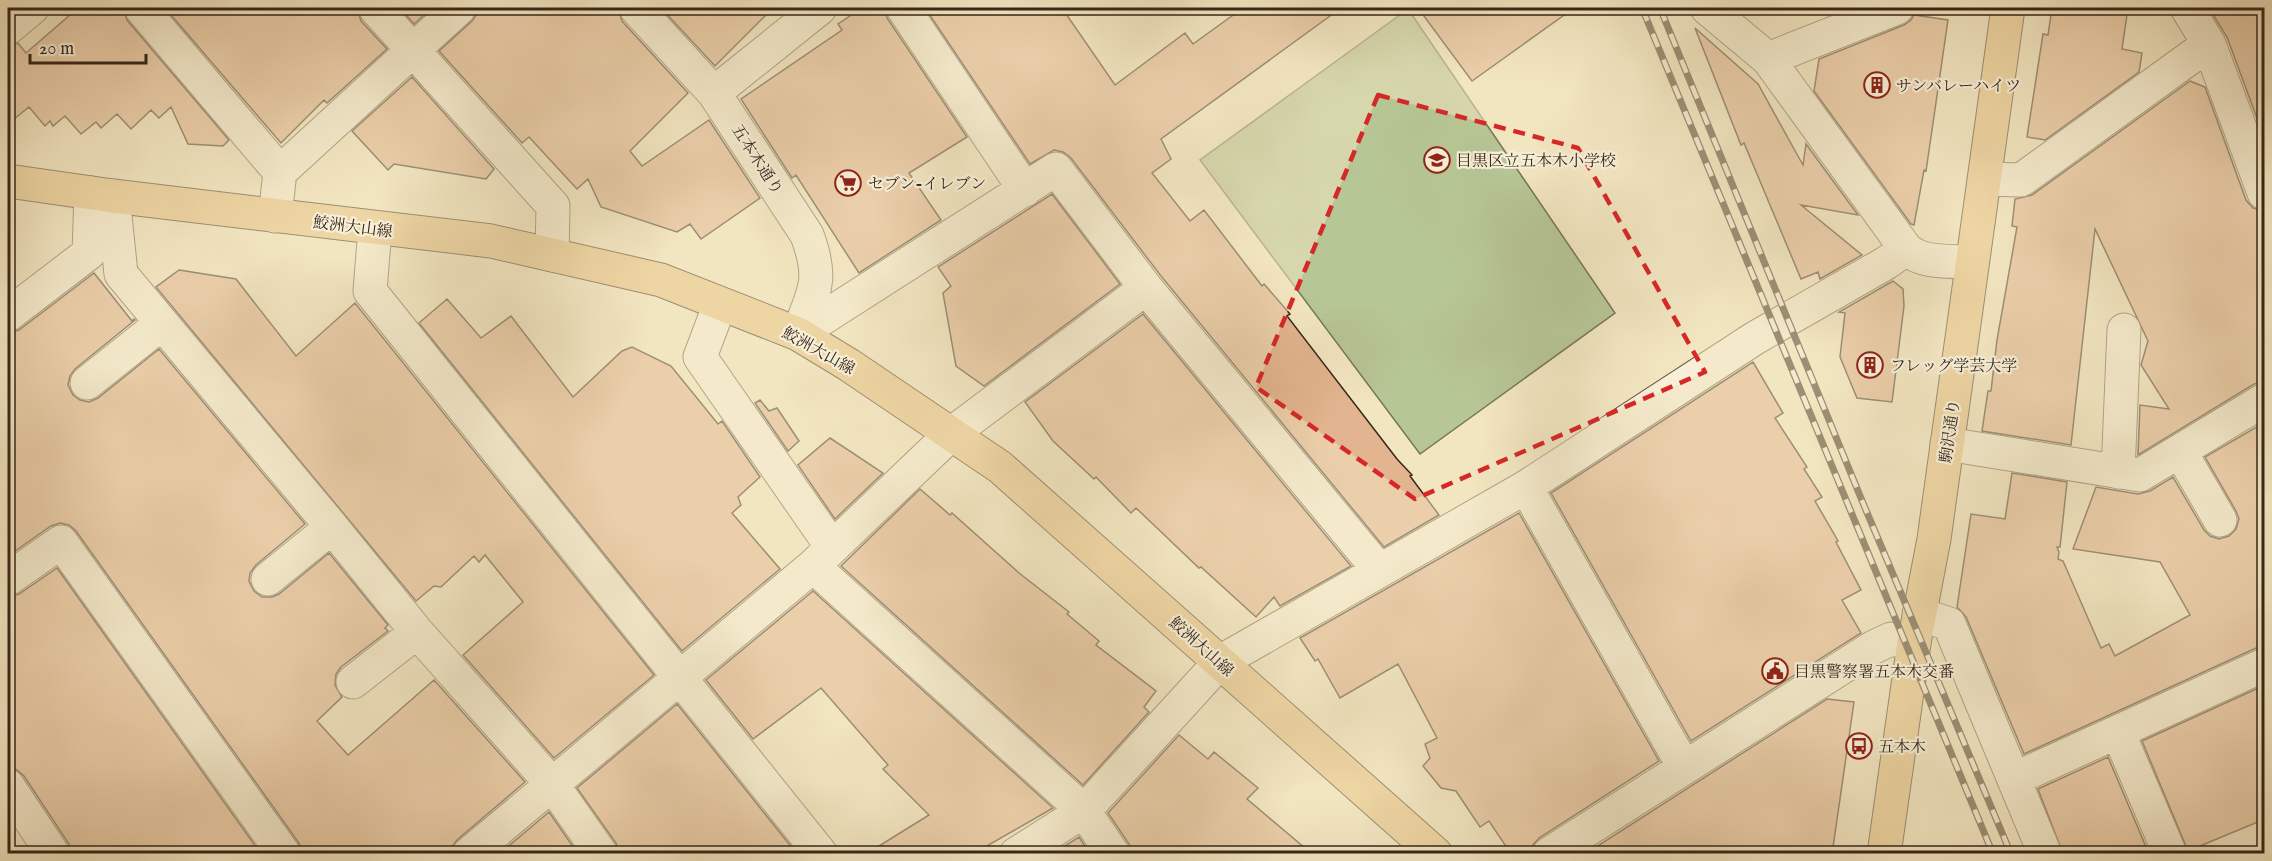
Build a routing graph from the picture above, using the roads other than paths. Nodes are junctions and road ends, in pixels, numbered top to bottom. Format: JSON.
{"nodes":[{"id":1,"x":32,"y":8,"type":"edge"},
{"id":2,"x":141,"y":8,"type":"edge"},
{"id":3,"x":375,"y":8,"type":"edge"},
{"id":4,"x":459,"y":8,"type":"edge"},
{"id":5,"x":636,"y":8,"type":"edge"},
{"id":6,"x":820,"y":8,"type":"edge"},
{"id":7,"x":903,"y":8,"type":"edge"},
{"id":8,"x":1707,"y":8,"type":"edge"},
{"id":9,"x":1897,"y":8,"type":"edge"},
{"id":10,"x":2008,"y":8,"type":"edge"},
{"id":11,"x":2187,"y":8,"type":"edge"},
{"id":12,"x":8,"y":28,"type":"edge"},
{"id":13,"x":2209,"y":44,"type":"junction"},
{"id":14,"x":414,"y":49,"type":"junction"},
{"id":15,"x":1768,"y":59,"type":"junction"},
{"id":16,"x":714,"y":93,"type":"junction"},
{"id":17,"x":280,"y":172,"type":"junction"},
{"id":18,"x":1985,"y":179,"type":"junction"},
{"id":19,"x":8,"y":181,"type":"edge"},
{"id":20,"x":1025,"y":190,"type":"junction"},
{"id":21,"x":2265,"y":193,"type":"edge"},
{"id":22,"x":102,"y":195,"type":"junction"},
{"id":23,"x":274,"y":216,"type":"junction"},
{"id":24,"x":375,"y":229,"type":"junction"},
{"id":25,"x":1906,"y":249,"type":"junction"},
{"id":26,"x":552,"y":255,"type":"junction"},
{"id":27,"x":1972,"y":262,"type":"junction"},
{"id":28,"x":1146,"y":288,"type":"junction"},
{"id":29,"x":720,"y":304,"type":"junction"},
{"id":30,"x":8,"y":315,"type":"edge"},
{"id":31,"x":161,"y":324,"type":"junction"},
{"id":32,"x":2124,"y":330,"type":"dead end"},
{"id":33,"x":798,"y":334,"type":"junction"},
{"id":34,"x":87,"y":383,"type":"dead end"},
{"id":35,"x":2265,"y":400,"type":"edge"},
{"id":36,"x":951,"y":434,"type":"junction"},
{"id":37,"x":1947,"y":444,"type":"junction"},
{"id":38,"x":2180,"y":451,"type":"junction"},
{"id":39,"x":2118,"y":472,"type":"junction"},
{"id":40,"x":1526,"y":487,"type":"junction"},
{"id":41,"x":2220,"y":520,"type":"dead end"},
{"id":42,"x":332,"y":527,"type":"junction"},
{"id":43,"x":823,"y":557,"type":"junction"},
{"id":44,"x":1379,"y":570,"type":"junction"},
{"id":45,"x":8,"y":579,"type":"edge"},
{"id":46,"x":268,"y":579,"type":"dead end"},
{"id":47,"x":1917,"y":628,"type":"junction"},
{"id":48,"x":417,"y":633,"type":"junction"},
{"id":49,"x":1220,"y":662,"type":"junction"},
{"id":50,"x":2265,"y":665,"type":"edge"},
{"id":51,"x":681,"y":679,"type":"junction"},
{"id":52,"x":353,"y":682,"type":"dead end"},
{"id":53,"x":2118,"y":732,"type":"junction"},
{"id":54,"x":1684,"y":767,"type":"junction"},
{"id":55,"x":2014,"y":779,"type":"junction"},
{"id":56,"x":552,"y":784,"type":"junction"},
{"id":57,"x":8,"y":786,"type":"edge"},
{"id":58,"x":1084,"y":811,"type":"junction"},
{"id":59,"x":53,"y":854,"type":"edge"},
{"id":60,"x":284,"y":854,"type":"edge"},
{"id":61,"x":469,"y":854,"type":"edge"},
{"id":62,"x":601,"y":854,"type":"edge"},
{"id":63,"x":821,"y":854,"type":"edge"},
{"id":64,"x":1016,"y":854,"type":"edge"},
{"id":65,"x":1113,"y":854,"type":"edge"},
{"id":66,"x":1436,"y":854,"type":"edge"},
{"id":67,"x":1549,"y":854,"type":"edge"},
{"id":68,"x":1884,"y":854,"type":"edge"},
{"id":69,"x":2045,"y":854,"type":"edge"},
{"id":70,"x":2170,"y":854,"type":"edge"}],
"edges":[{"from":1,"to":12,"type":"street"},
{"from":2,"to":17,"type":"street"},
{"from":3,"to":14,"type":"street"},
{"from":4,"to":14,"type":"street"},
{"from":5,"to":16,"type":"street","name":"五本木通り"},
{"from":6,"to":16,"type":"street"},
{"from":7,"to":20,"type":"street"},
{"from":8,"to":15,"type":"street"},
{"from":9,"to":15,"type":"street"},
{"from":10,"to":18,"type":"main road","name":"駒沢通り"},
{"from":11,"to":13,"type":"street"},
{"from":13,"to":18,"type":"street"},
{"from":13,"to":21,"type":"street"},
{"from":14,"to":17,"type":"street"},
{"from":14,"to":26,"type":"street"},
{"from":15,"to":25,"type":"street"},
{"from":16,"to":33,"type":"street","name":"五本木通り"},
{"from":17,"to":23,"type":"street"},
{"from":18,"to":27,"type":"main road","name":"駒沢通り"},
{"from":19,"to":22,"type":"main road","name":"鮫洲大山線"},
{"from":20,"to":28,"type":"street"},
{"from":20,"to":33,"type":"street"},
{"from":22,"to":23,"type":"main road","name":"鮫洲大山線"},
{"from":22,"to":30,"type":"street"},
{"from":22,"to":31,"type":"street"},
{"from":23,"to":24,"type":"main road","name":"鮫洲大山線"},
{"from":24,"to":26,"type":"main road","name":"鮫洲大山線"},
{"from":24,"to":51,"type":"street"},
{"from":25,"to":27,"type":"street"},
{"from":25,"to":40,"type":"street"},
{"from":26,"to":29,"type":"main road","name":"鮫洲大山線"},
{"from":27,"to":37,"type":"main road","name":"駒沢通り"},
{"from":28,"to":36,"type":"street"},
{"from":28,"to":44,"type":"street"},
{"from":29,"to":33,"type":"main road","name":"鮫洲大山線"},
{"from":29,"to":43,"type":"street"},
{"from":31,"to":34,"type":"street"},
{"from":31,"to":42,"type":"street"},
{"from":32,"to":39,"type":"street"},
{"from":33,"to":36,"type":"main road","name":"鮫洲大山線"},
{"from":35,"to":38,"type":"street"},
{"from":36,"to":43,"type":"street"},
{"from":36,"to":49,"type":"main road","name":"鮫洲大山線"},
{"from":37,"to":39,"type":"street"},
{"from":37,"to":47,"type":"main road","name":"駒沢通り"},
{"from":38,"to":39,"type":"street"},
{"from":38,"to":41,"type":"street"},
{"from":40,"to":44,"type":"street"},
{"from":40,"to":54,"type":"street"},
{"from":42,"to":46,"type":"street"},
{"from":42,"to":48,"type":"street"},
{"from":43,"to":51,"type":"street"},
{"from":43,"to":58,"type":"street"},
{"from":44,"to":49,"type":"street"},
{"from":45,"to":60,"type":"street"},
{"from":47,"to":54,"type":"street"},
{"from":47,"to":55,"type":"street"},
{"from":47,"to":68,"type":"main road","name":"駒沢通り"},
{"from":48,"to":52,"type":"street"},
{"from":48,"to":56,"type":"street"},
{"from":49,"to":58,"type":"street"},
{"from":49,"to":66,"type":"main road","name":"鮫洲大山線"},
{"from":50,"to":53,"type":"street"},
{"from":51,"to":56,"type":"street"},
{"from":51,"to":63,"type":"street"},
{"from":53,"to":55,"type":"street"},
{"from":53,"to":70,"type":"street"},
{"from":54,"to":67,"type":"street"},
{"from":55,"to":69,"type":"street"},
{"from":56,"to":61,"type":"street"},
{"from":56,"to":62,"type":"street"},
{"from":57,"to":59,"type":"street"},
{"from":58,"to":64,"type":"street"},
{"from":58,"to":65,"type":"street"}]}
